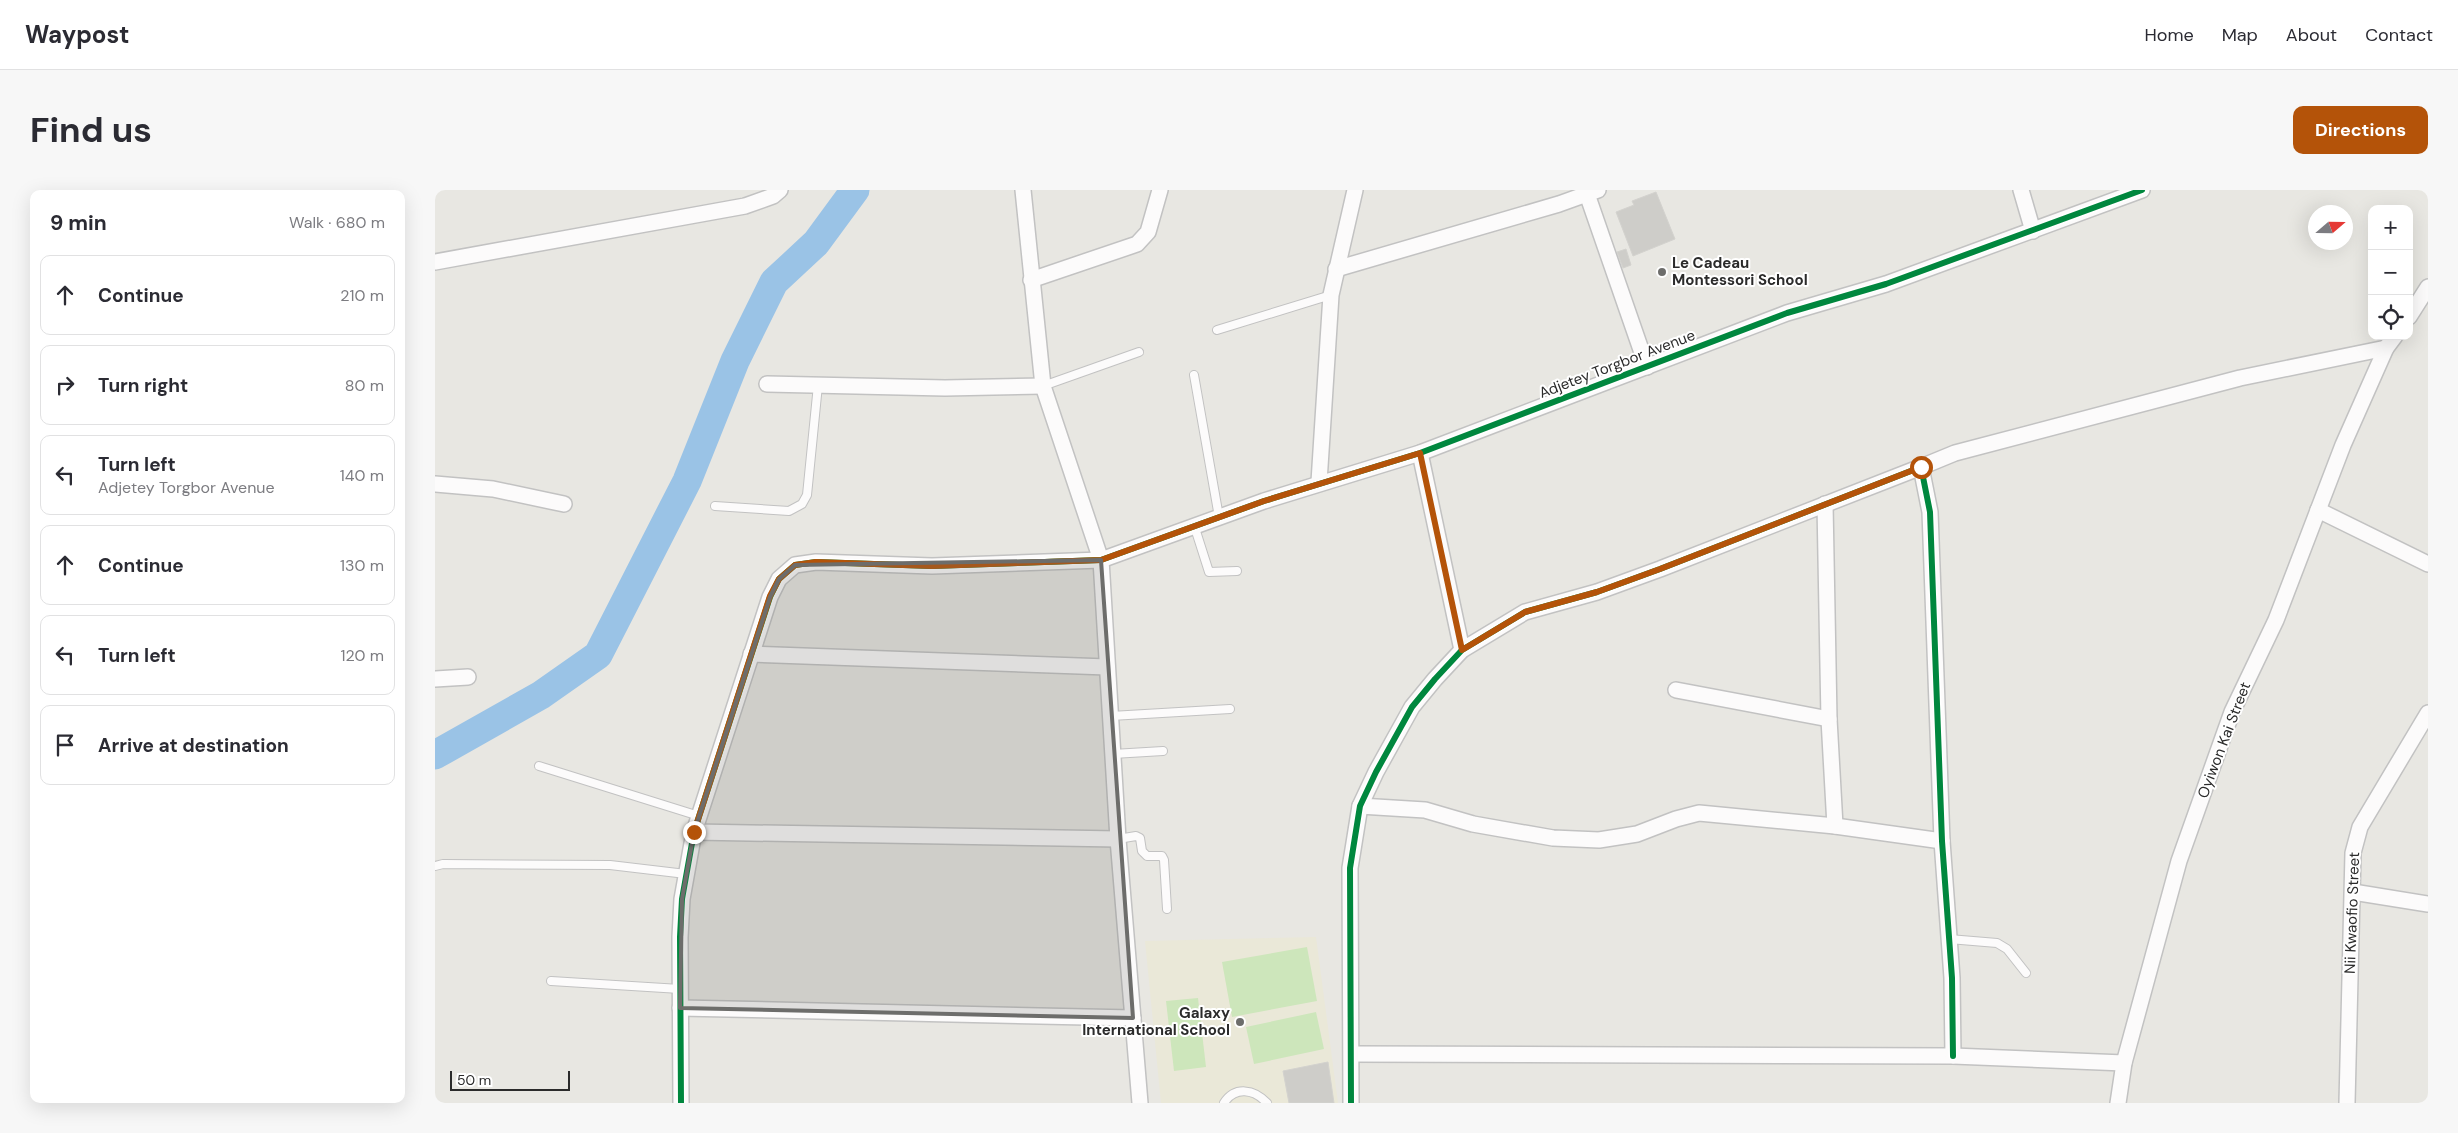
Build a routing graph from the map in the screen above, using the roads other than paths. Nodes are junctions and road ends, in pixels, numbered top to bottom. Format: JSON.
{"nodes":[{"id":1,"x":780,"y":190,"type":"edge"},
{"id":2,"x":1023,"y":190,"type":"edge"},
{"id":3,"x":1159,"y":190,"type":"edge"},
{"id":4,"x":1355,"y":190,"type":"edge"},
{"id":5,"x":2021,"y":190,"type":"edge"},
{"id":6,"x":2142,"y":190,"type":"edge"},
{"id":7,"x":1592,"y":192,"type":"edge"},
{"id":8,"x":1559,"y":197,"type":"edge"},
{"id":9,"x":2033,"y":231,"type":"junction"},
{"id":10,"x":435,"y":262,"type":"edge"},
{"id":11,"x":1336,"y":269,"type":"junction"},
{"id":12,"x":1031,"y":280,"type":"junction"},
{"id":13,"x":2428,"y":287,"type":"edge"},
{"id":14,"x":1331,"y":295,"type":"junction"},
{"id":15,"x":2413,"y":311,"type":"edge"},
{"id":16,"x":1217,"y":330,"type":"dead end"},
{"id":17,"x":2391,"y":342,"type":"edge"},
{"id":18,"x":1139,"y":352,"type":"dead end"},
{"id":19,"x":1647,"y":367,"type":"junction"},
{"id":20,"x":1193,"y":375,"type":"dead end"},
{"id":21,"x":767,"y":384,"type":"dead end"},
{"id":22,"x":817,"y":385,"type":"junction"},
{"id":23,"x":1043,"y":386,"type":"junction"},
{"id":24,"x":1420,"y":453,"type":"junction"},
{"id":25,"x":1921,"y":467,"type":"junction"},
{"id":26,"x":1319,"y":482,"type":"junction"},
{"id":27,"x":435,"y":484,"type":"edge"},
{"id":28,"x":564,"y":504,"type":"dead end"},
{"id":29,"x":1825,"y":504,"type":"junction"},
{"id":30,"x":715,"y":506,"type":"dead end"},
{"id":31,"x":2318,"y":510,"type":"junction"},
{"id":32,"x":1219,"y":517,"type":"junction"},
{"id":33,"x":1195,"y":525,"type":"junction"},
{"id":34,"x":1101,"y":560,"type":"junction"},
{"id":35,"x":2428,"y":564,"type":"edge"},
{"id":36,"x":1237,"y":571,"type":"dead end"},
{"id":37,"x":1462,"y":650,"type":"junction"},
{"id":38,"x":751,"y":654,"type":"junction"},
{"id":39,"x":1107,"y":667,"type":"junction"},
{"id":40,"x":467,"y":677,"type":"dead end"},
{"id":41,"x":435,"y":679,"type":"edge"},
{"id":42,"x":1676,"y":690,"type":"dead end"},
{"id":43,"x":1231,"y":709,"type":"dead end"},
{"id":44,"x":2428,"y":713,"type":"edge"},
{"id":45,"x":1111,"y":716,"type":"junction"},
{"id":46,"x":1829,"y":719,"type":"junction"},
{"id":47,"x":1163,"y":751,"type":"dead end"},
{"id":48,"x":1113,"y":754,"type":"junction"},
{"id":49,"x":539,"y":766,"type":"dead end"},
{"id":50,"x":1360,"y":806,"type":"junction"},
{"id":51,"x":699,"y":816,"type":"junction"},
{"id":52,"x":1835,"y":826,"type":"junction"},
{"id":53,"x":694,"y":832,"type":"junction"},
{"id":54,"x":1118,"y":839,"type":"junction"},
{"id":55,"x":1942,"y":841,"type":"junction"},
{"id":56,"x":435,"y":866,"type":"edge"},
{"id":57,"x":686,"y":874,"type":"junction"},
{"id":58,"x":2353,"y":892,"type":"junction"},
{"id":59,"x":2428,"y":904,"type":"edge"},
{"id":60,"x":1167,"y":909,"type":"dead end"},
{"id":61,"x":1949,"y":939,"type":"junction"},
{"id":62,"x":2026,"y":973,"type":"dead end"},
{"id":63,"x":551,"y":981,"type":"dead end"},
{"id":64,"x":679,"y":989,"type":"junction"},
{"id":65,"x":680,"y":1008,"type":"junction"},
{"id":66,"x":1133,"y":1018,"type":"junction"},
{"id":67,"x":1352,"y":1054,"type":"junction"},
{"id":68,"x":1953,"y":1056,"type":"junction"},
{"id":69,"x":2124,"y":1064,"type":"junction"},
{"id":70,"x":681,"y":1103,"type":"edge"},
{"id":71,"x":1140,"y":1103,"type":"edge"},
{"id":72,"x":1224,"y":1103,"type":"edge"},
{"id":73,"x":1267,"y":1103,"type":"edge"},
{"id":74,"x":1351,"y":1103,"type":"edge"},
{"id":75,"x":2119,"y":1103,"type":"edge"},
{"id":76,"x":2347,"y":1103,"type":"edge"}],
"edges":[{"from":1,"to":10,"type":"street"},
{"from":2,"to":12,"type":"street"},
{"from":3,"to":12,"type":"street"},
{"from":4,"to":11,"type":"street"},
{"from":5,"to":9,"type":"street"},
{"from":6,"to":9,"type":"street","name":"Adjetey Torgbor Avenue"},
{"from":7,"to":8,"type":"street"},
{"from":7,"to":19,"type":"street"},
{"from":8,"to":11,"type":"street"},
{"from":9,"to":19,"type":"street","name":"Adjetey Torgbor Avenue"},
{"from":11,"to":14,"type":"street"},
{"from":12,"to":23,"type":"street"},
{"from":13,"to":15,"type":"street"},
{"from":14,"to":16,"type":"lane"},
{"from":14,"to":26,"type":"street"},
{"from":17,"to":25,"type":"street"},
{"from":17,"to":31,"type":"street","name":"Oyiwon Kai Street"},
{"from":18,"to":23,"type":"lane"},
{"from":19,"to":24,"type":"street","name":"Adjetey Torgbor Avenue"},
{"from":20,"to":32,"type":"lane"},
{"from":21,"to":22,"type":"street"},
{"from":22,"to":23,"type":"street"},
{"from":22,"to":30,"type":"lane"},
{"from":23,"to":34,"type":"street"},
{"from":24,"to":26,"type":"street","name":"Adjetey Torgbor Avenue"},
{"from":24,"to":37,"type":"street"},
{"from":25,"to":29,"type":"street"},
{"from":25,"to":55,"type":"street"},
{"from":26,"to":32,"type":"street","name":"Adjetey Torgbor Avenue"},
{"from":27,"to":28,"type":"street"},
{"from":29,"to":37,"type":"street"},
{"from":29,"to":46,"type":"street"},
{"from":31,"to":35,"type":"street"},
{"from":31,"to":69,"type":"street","name":"Oyiwon Kai Street"},
{"from":32,"to":33,"type":"street","name":"Adjetey Torgbor Avenue"},
{"from":33,"to":34,"type":"street","name":"Adjetey Torgbor Avenue"},
{"from":33,"to":36,"type":"lane"},
{"from":34,"to":38,"type":"street","name":"Adjetey Torgbor Avenue"},
{"from":34,"to":39,"type":"street"},
{"from":37,"to":50,"type":"street"},
{"from":38,"to":39,"type":"street"},
{"from":38,"to":51,"type":"street"},
{"from":39,"to":45,"type":"street"},
{"from":40,"to":41,"type":"street"},
{"from":42,"to":46,"type":"street"},
{"from":43,"to":45,"type":"lane"},
{"from":44,"to":58,"type":"street","name":"Nii Kwaofio Street"},
{"from":45,"to":48,"type":"street"},
{"from":46,"to":52,"type":"street"},
{"from":47,"to":48,"type":"lane"},
{"from":48,"to":54,"type":"street"},
{"from":49,"to":51,"type":"lane"},
{"from":50,"to":52,"type":"street"},
{"from":50,"to":67,"type":"street"},
{"from":51,"to":53,"type":"street"},
{"from":52,"to":55,"type":"street"},
{"from":53,"to":54,"type":"street"},
{"from":53,"to":57,"type":"street"},
{"from":54,"to":60,"type":"lane"},
{"from":54,"to":66,"type":"street"},
{"from":55,"to":61,"type":"street"},
{"from":56,"to":57,"type":"lane"},
{"from":57,"to":64,"type":"street"},
{"from":58,"to":59,"type":"street"},
{"from":58,"to":76,"type":"street","name":"Nii Kwaofio Street"},
{"from":61,"to":62,"type":"lane"},
{"from":61,"to":68,"type":"street"},
{"from":63,"to":64,"type":"lane"},
{"from":64,"to":65,"type":"street"},
{"from":65,"to":66,"type":"street"},
{"from":65,"to":70,"type":"street"},
{"from":66,"to":71,"type":"street"},
{"from":67,"to":68,"type":"street"},
{"from":67,"to":74,"type":"street"},
{"from":68,"to":69,"type":"street"},
{"from":69,"to":75,"type":"street","name":"Oyiwon Kai Street"},
{"from":72,"to":73,"type":"lane"}]}
